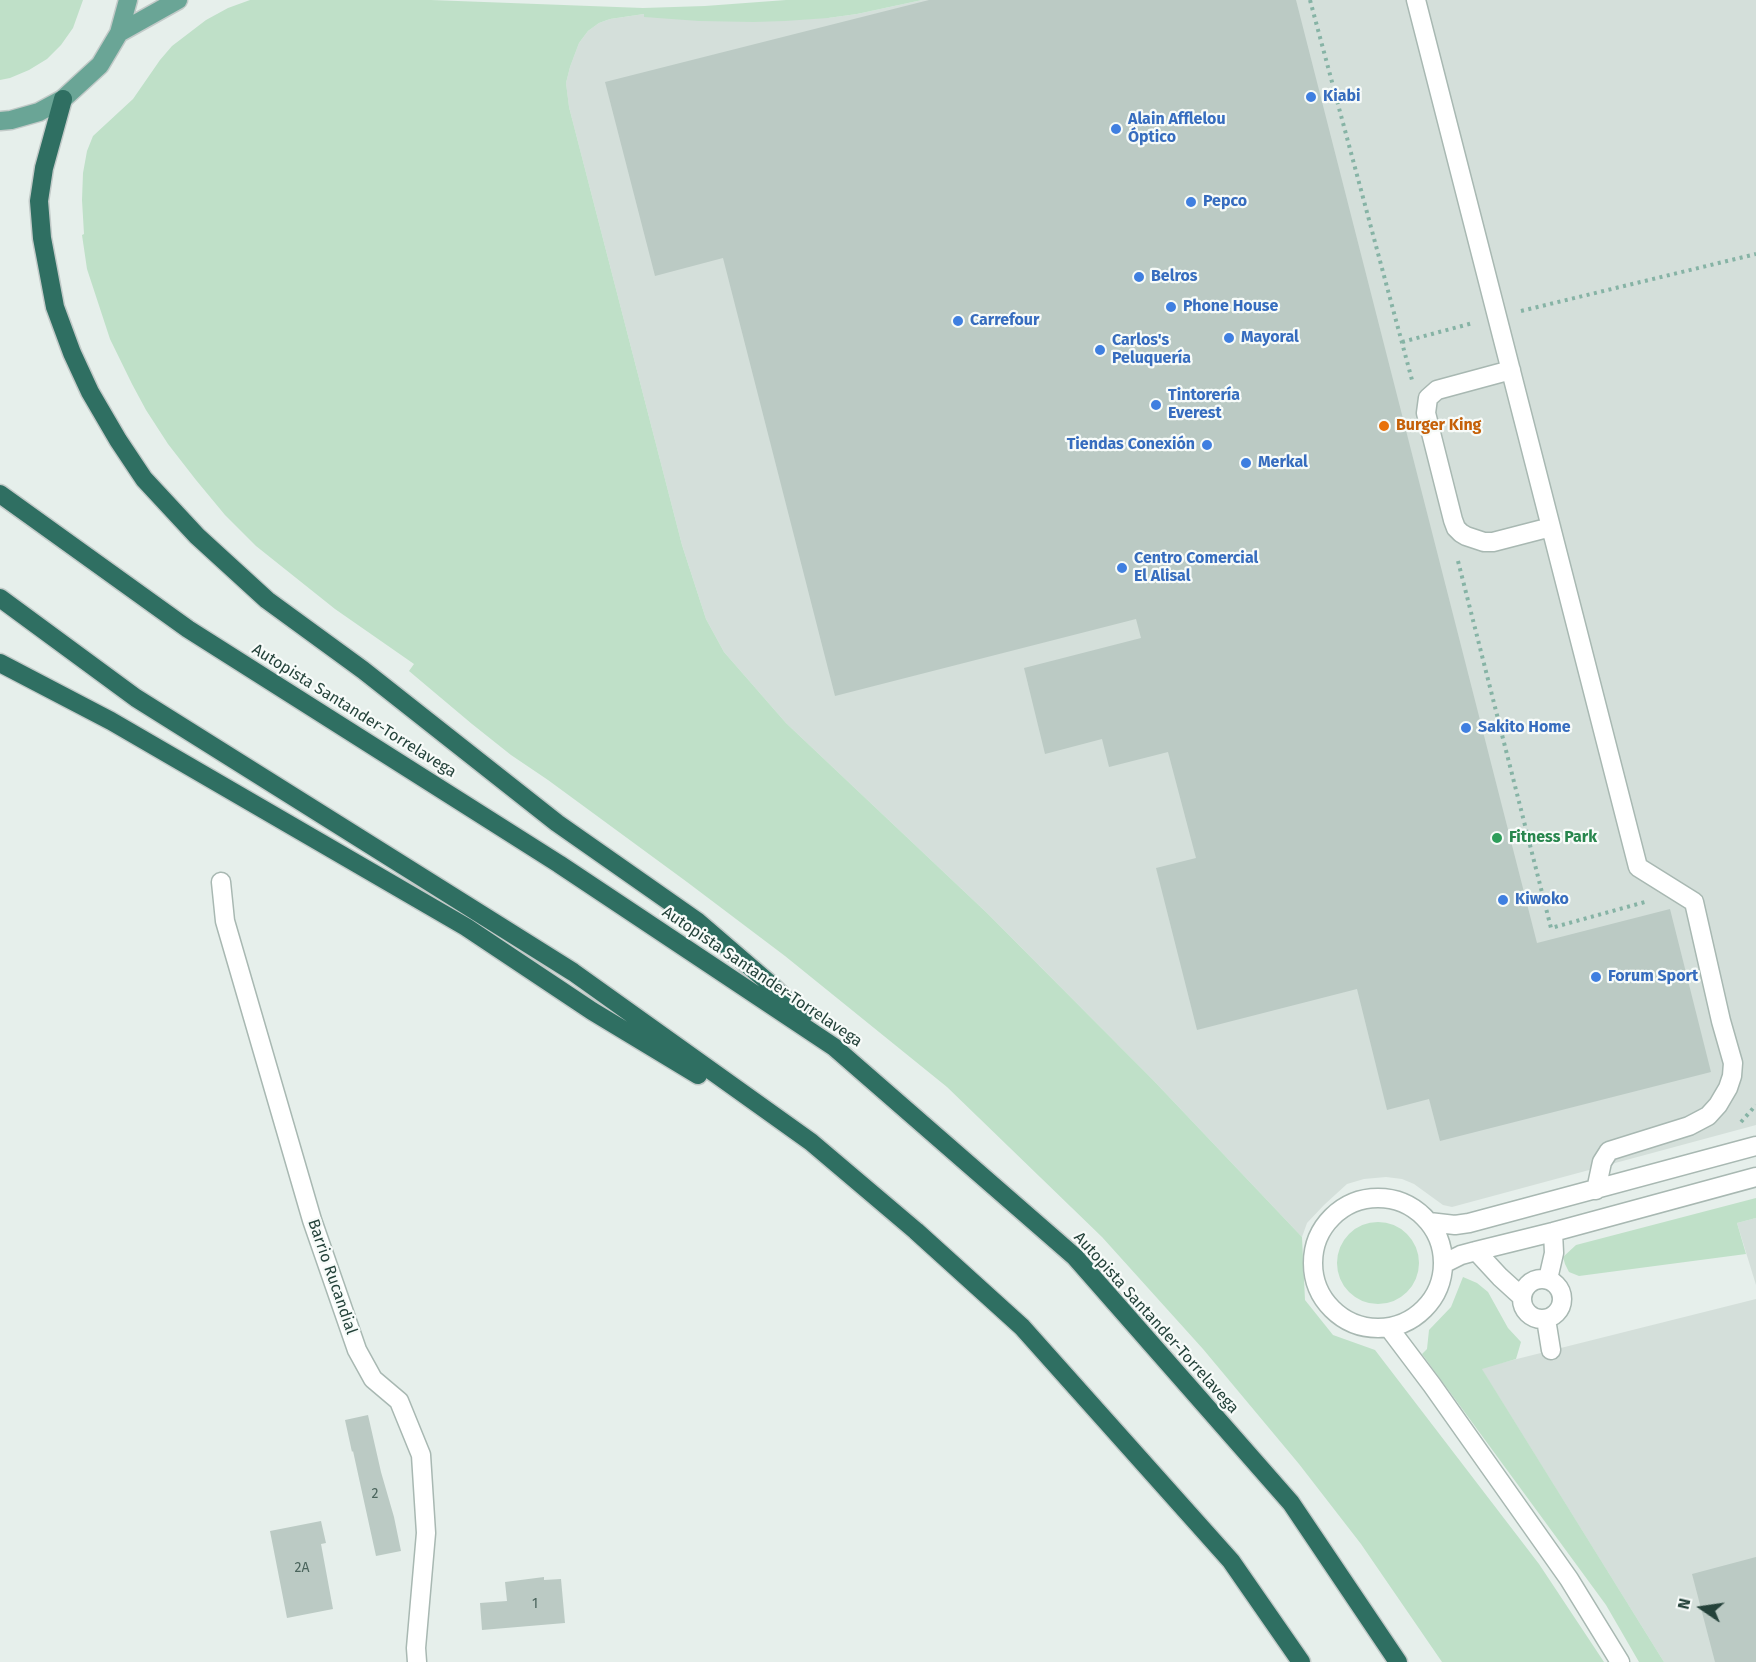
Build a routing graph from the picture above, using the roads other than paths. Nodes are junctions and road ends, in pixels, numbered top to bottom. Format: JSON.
{"nodes":[{"id":1,"x":129,"y":0,"type":"edge"},
{"id":2,"x":178,"y":0,"type":"edge"},
{"id":3,"x":1416,"y":0,"type":"edge"},
{"id":4,"x":119,"y":33,"type":"junction"},
{"id":5,"x":63,"y":99,"type":"junction"},
{"id":6,"x":0,"y":121,"type":"edge"},
{"id":7,"x":1511,"y":370,"type":"junction"},
{"id":8,"x":0,"y":494,"type":"edge"},
{"id":9,"x":1551,"y":527,"type":"junction"},
{"id":10,"x":0,"y":598,"type":"edge"},
{"id":11,"x":0,"y":663,"type":"edge"},
{"id":12,"x":221,"y":882,"type":"dead end"},
{"id":13,"x":834,"y":1047,"type":"junction"},
{"id":14,"x":811,"y":1142,"type":"junction"},
{"id":15,"x":1756,"y":1146,"type":"edge"},
{"id":16,"x":1756,"y":1177,"type":"edge"},
{"id":17,"x":1596,"y":1190,"type":"junction"},
{"id":18,"x":1429,"y":1222,"type":"junction"},
{"id":19,"x":1553,"y":1232,"type":"junction"},
{"id":20,"x":1476,"y":1251,"type":"junction"},
{"id":21,"x":1443,"y":1264,"type":"junction"},
{"id":22,"x":1548,"y":1279,"type":"junction"},
{"id":23,"x":1522,"y":1297,"type":"junction"},
{"id":24,"x":1546,"y":1319,"type":"junction"},
{"id":25,"x":1389,"y":1328,"type":"junction"},
{"id":26,"x":1551,"y":1350,"type":"dead end"},
{"id":27,"x":417,"y":1662,"type":"edge"},
{"id":28,"x":1301,"y":1662,"type":"edge"},
{"id":29,"x":1398,"y":1662,"type":"edge"},
{"id":30,"x":1620,"y":1662,"type":"edge"}],
"edges":[{"from":1,"to":4,"type":"main road"},
{"from":2,"to":4,"type":"main road"},
{"from":3,"to":7,"type":"street"},
{"from":4,"to":5,"type":"main road"},
{"from":5,"to":6,"type":"main road"},
{"from":5,"to":13,"type":"highway"},
{"from":7,"to":9,"type":"street"},
{"from":7,"to":9,"type":"street"},
{"from":8,"to":13,"type":"highway","name":"Autopista Santander-Torrelavega"},
{"from":9,"to":17,"type":"street"},
{"from":10,"to":14,"type":"highway"},
{"from":11,"to":14,"type":"highway"},
{"from":12,"to":27,"type":"street","name":"Barrio Rucandial"},
{"from":13,"to":29,"type":"highway","name":"Autopista Santander-Torrelavega"},
{"from":14,"to":28,"type":"highway"},
{"from":15,"to":17,"type":"street"},
{"from":16,"to":19,"type":"street"},
{"from":17,"to":18,"type":"street"},
{"from":18,"to":21,"type":"street"},
{"from":18,"to":25,"type":"street"},
{"from":19,"to":20,"type":"street"},
{"from":19,"to":22,"type":"street"},
{"from":20,"to":21,"type":"street"},
{"from":20,"to":23,"type":"street"},
{"from":21,"to":25,"type":"street"},
{"from":22,"to":23,"type":"street"},
{"from":22,"to":24,"type":"street"},
{"from":23,"to":24,"type":"street"},
{"from":24,"to":26,"type":"street"},
{"from":25,"to":30,"type":"street"}]}
